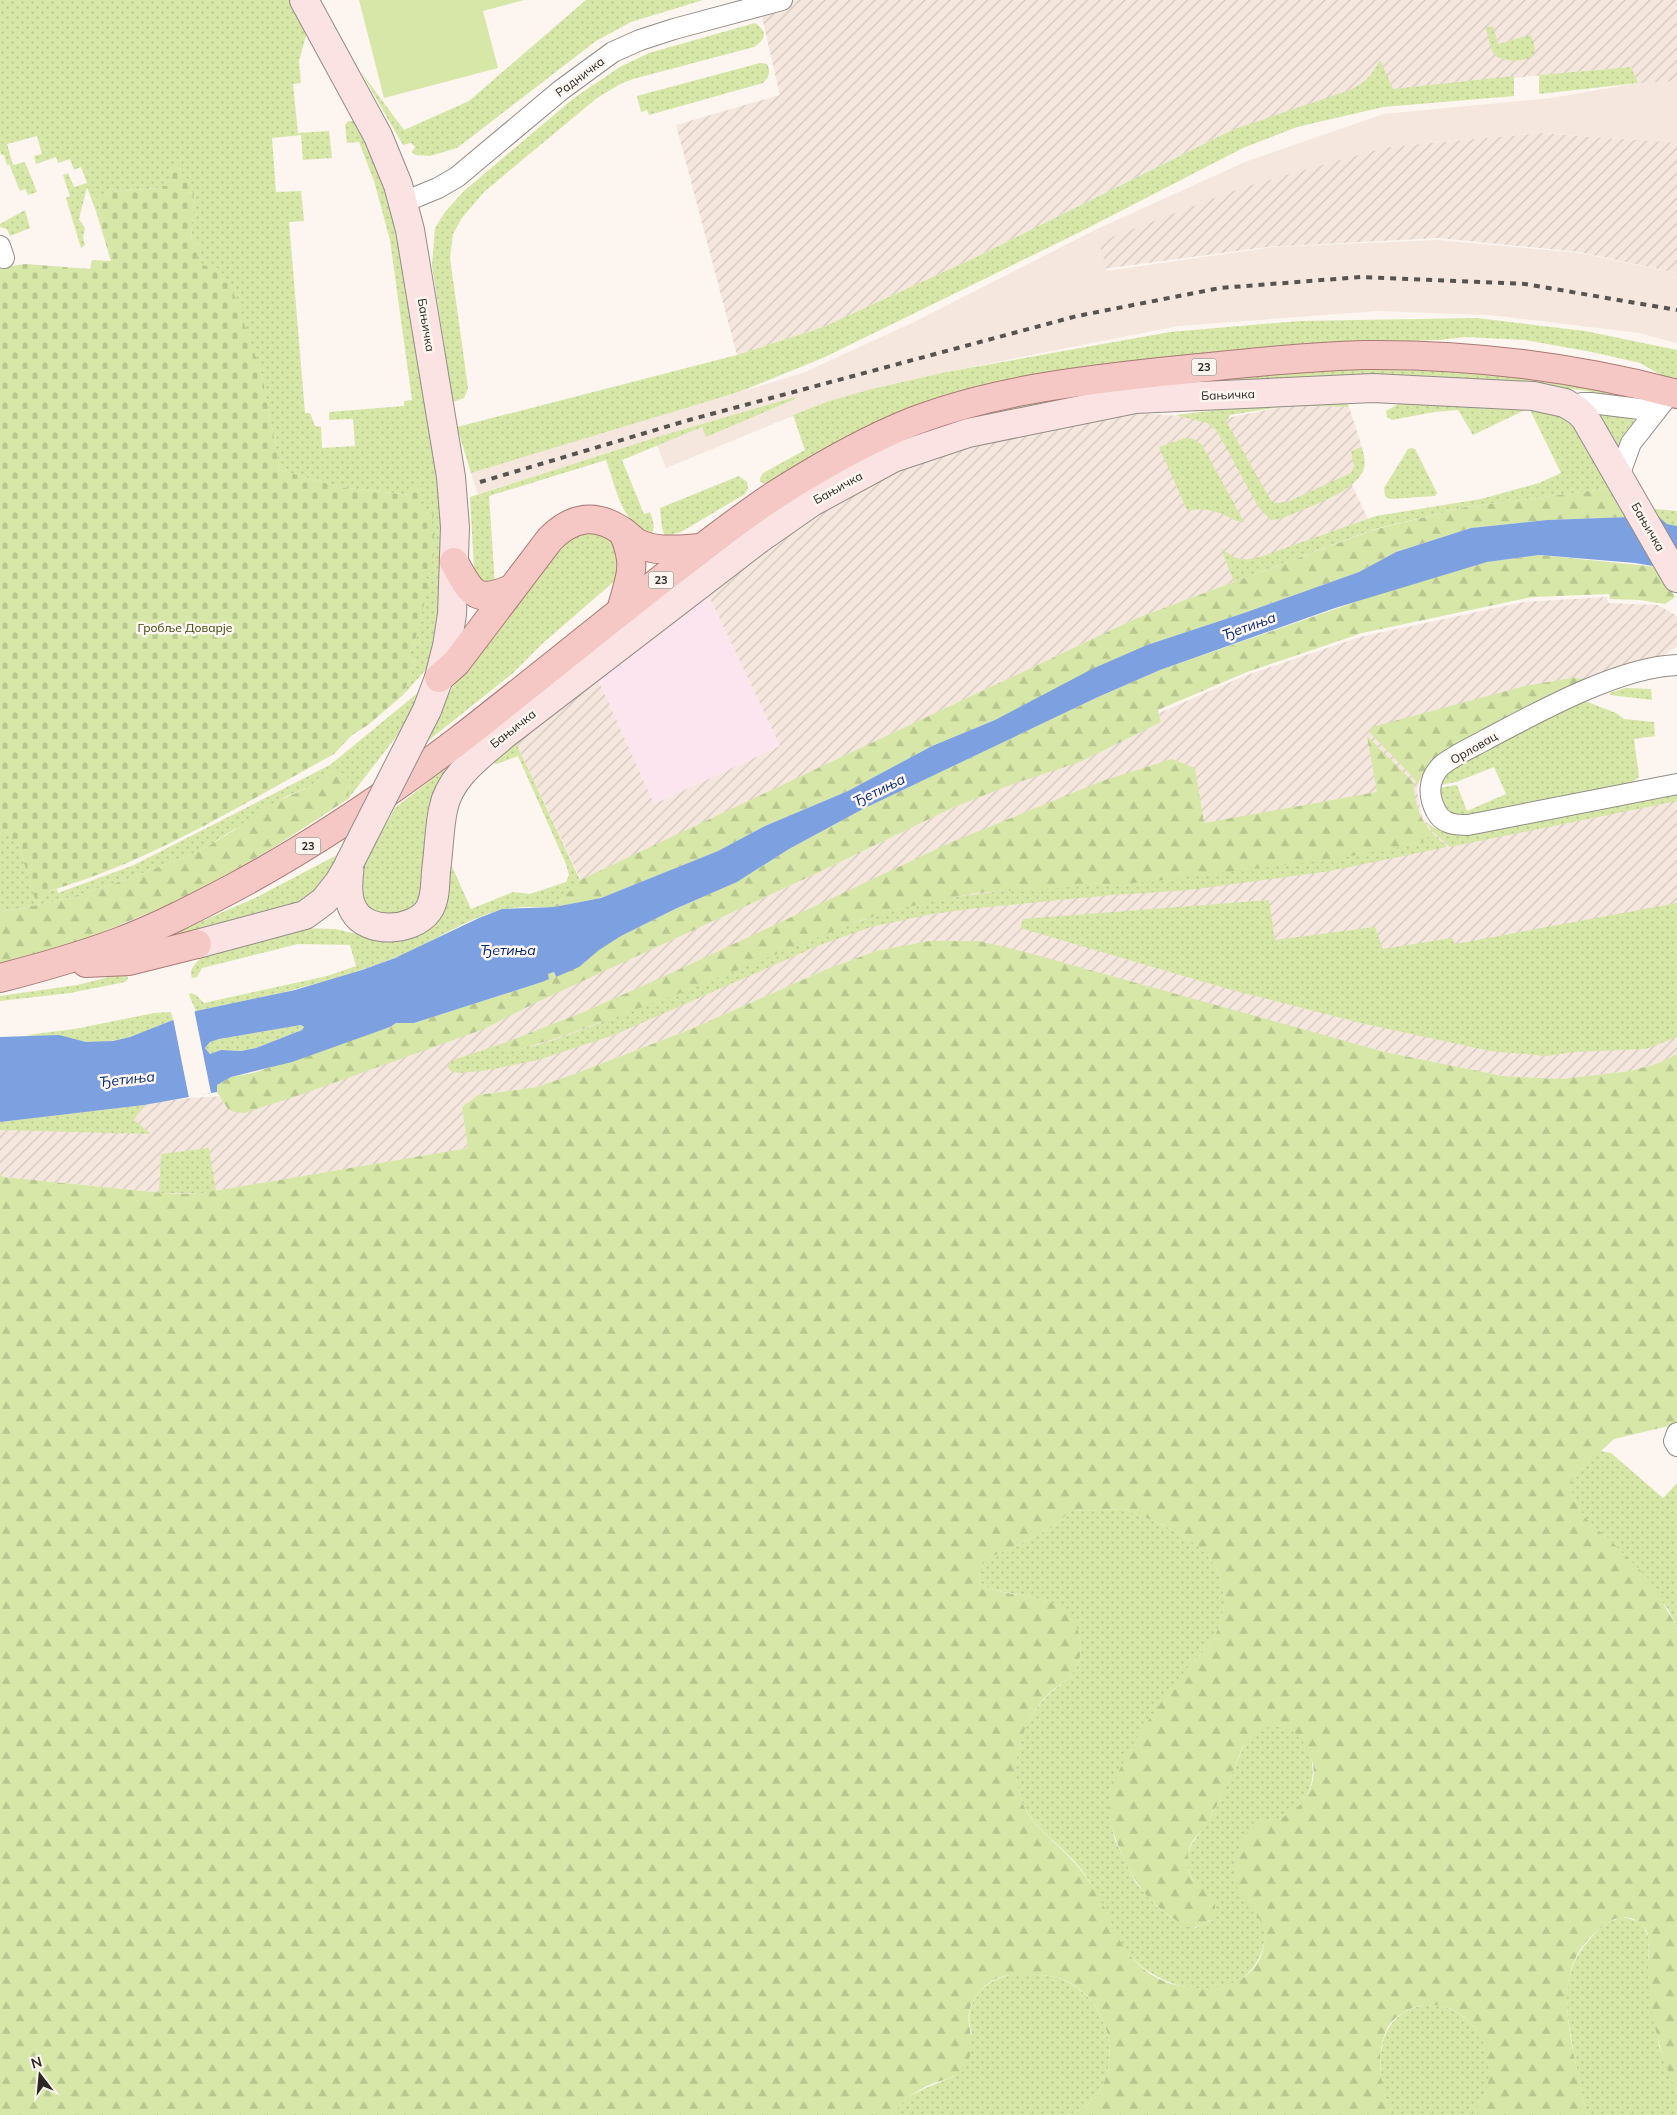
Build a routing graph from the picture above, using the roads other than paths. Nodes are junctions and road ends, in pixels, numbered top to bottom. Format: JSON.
{"nodes":[{"id":1,"x":304,"y":0,"type":"edge"},
{"id":2,"x":782,"y":0,"type":"edge"},
{"id":3,"x":404,"y":202,"type":"junction"},
{"id":4,"x":1668,"y":399,"type":"edge"},
{"id":5,"x":1572,"y":408,"type":"junction"},
{"id":6,"x":1619,"y":476,"type":"junction"},
{"id":7,"x":623,"y":532,"type":"junction"},
{"id":8,"x":701,"y":548,"type":"junction"},
{"id":9,"x":454,"y":562,"type":"junction"},
{"id":10,"x":1677,"y":578,"type":"edge"},
{"id":11,"x":511,"y":589,"type":"junction"},
{"id":12,"x":621,"y":611,"type":"junction"},
{"id":13,"x":1676,"y":663,"type":"edge"},
{"id":14,"x":439,"y":678,"type":"junction"},
{"id":15,"x":1677,"y":784,"type":"edge"},
{"id":16,"x":350,"y":862,"type":"junction"},
{"id":17,"x":305,"y":915,"type":"junction"},
{"id":18,"x":361,"y":920,"type":"junction"},
{"id":19,"x":197,"y":944,"type":"joint"},
{"id":20,"x":49,"y":966,"type":"junction"},
{"id":21,"x":0,"y":978,"type":"edge"},
{"id":22,"x":1677,"y":1433,"type":"edge"},
{"id":23,"x":1677,"y":1446,"type":"edge"}],
"edges":[{"from":1,"to":3,"type":"street","name":"Бањичка"},
{"from":2,"to":3,"type":"street","name":"Радничка"},
{"from":3,"to":9,"type":"street","name":"Бањичка"},
{"from":4,"to":5,"type":"street"},
{"from":4,"to":6,"type":"street"},
{"from":4,"to":8,"type":"main road","number":"23"},
{"from":5,"to":6,"type":"street","name":"Бањичка"},
{"from":5,"to":18,"type":"street","name":"Бањичка"},
{"from":6,"to":10,"type":"street","name":"Бањичка"},
{"from":7,"to":8,"type":"main road"},
{"from":7,"to":11,"type":"main road"},
{"from":7,"to":12,"type":"main road"},
{"from":8,"to":12,"type":"main road","number":"23"},
{"from":9,"to":11,"type":"main road"},
{"from":9,"to":14,"type":"street","name":"Бањичка"},
{"from":11,"to":14,"type":"main road"},
{"from":12,"to":20,"type":"main road","number":"23"},
{"from":13,"to":15,"type":"street","name":"Орловац"},
{"from":14,"to":16,"type":"street","name":"Бањичка","bridge":true},
{"from":16,"to":17,"type":"street","name":"Бањичка"},
{"from":16,"to":18,"type":"street","name":"Бањичка"},
{"from":17,"to":18,"type":"street"},
{"from":17,"to":19,"type":"street","name":"Бањичка"},
{"from":19,"to":20,"type":"main road"},
{"from":20,"to":21,"type":"main road","number":"23"},
{"from":22,"to":23,"type":"street"}]}
